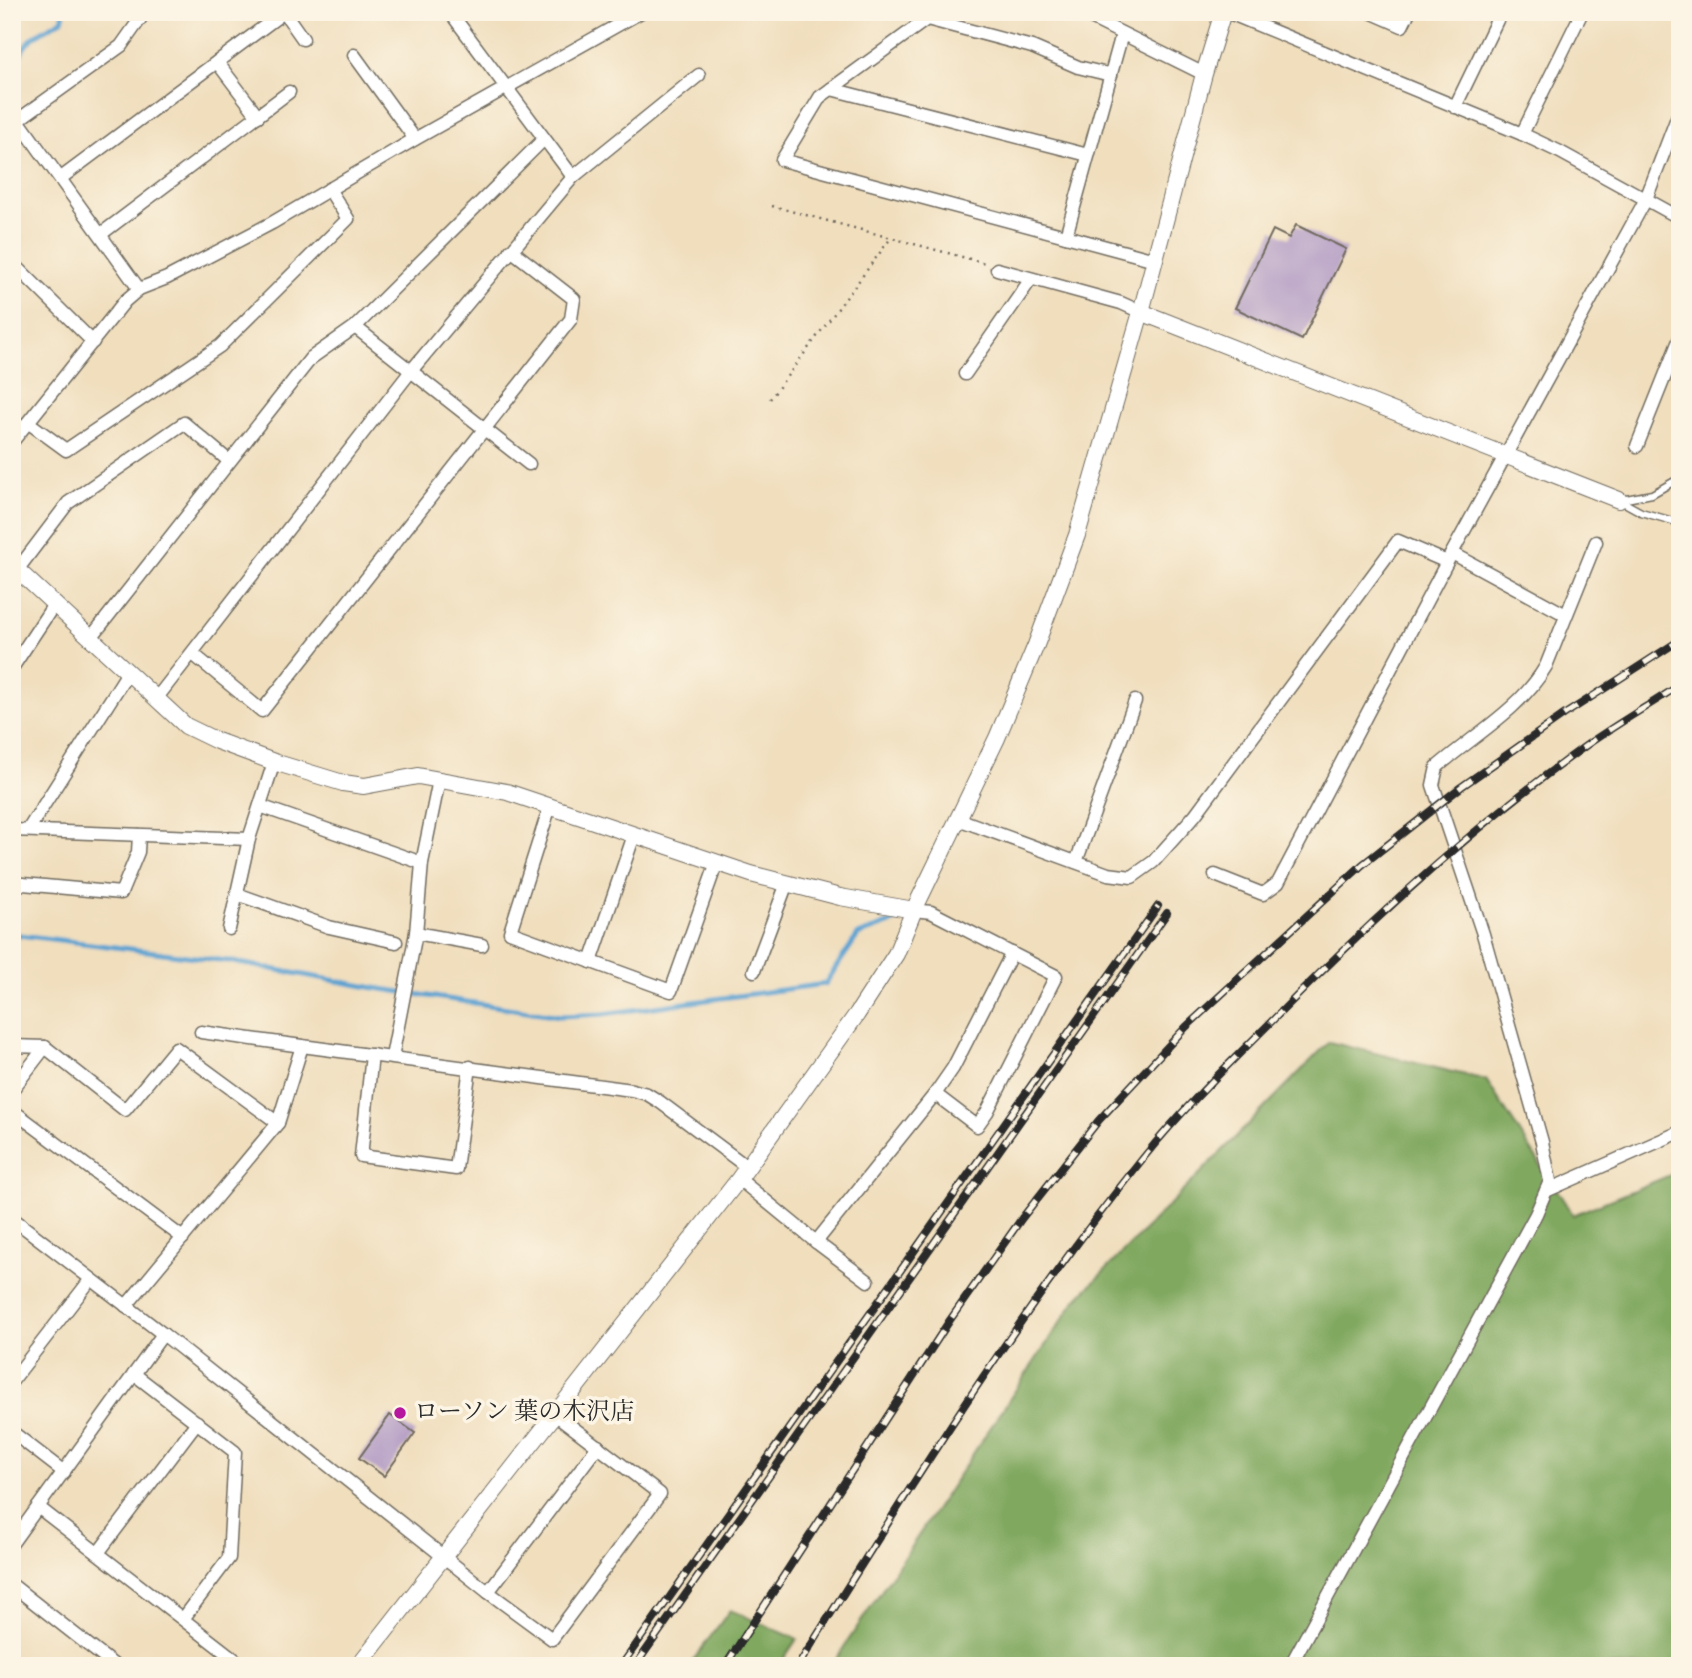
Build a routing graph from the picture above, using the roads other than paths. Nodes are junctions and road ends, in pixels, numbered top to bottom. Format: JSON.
{"nodes":[{"id":1,"x":284,"y":12,"type":"edge"},
{"id":2,"x":450,"y":12,"type":"edge"},
{"id":3,"x":641,"y":12,"type":"edge"},
{"id":4,"x":1079,"y":12,"type":"edge"},
{"id":5,"x":1225,"y":12,"type":"edge"},
{"id":6,"x":1370,"y":12,"type":"edge"},
{"id":7,"x":1409,"y":12,"type":"edge"},
{"id":8,"x":1501,"y":12,"type":"edge"},
{"id":9,"x":1582,"y":12,"type":"edge"},
{"id":10,"x":144,"y":13,"type":"edge"},
{"id":11,"x":1122,"y":34,"type":"junction"},
{"id":12,"x":303,"y":39,"type":"dead end"},
{"id":13,"x":354,"y":55,"type":"dead end"},
{"id":14,"x":217,"y":62,"type":"junction"},
{"id":15,"x":1204,"y":74,"type":"junction"},
{"id":16,"x":699,"y":75,"type":"dead end"},
{"id":17,"x":1111,"y":75,"type":"junction"},
{"id":18,"x":508,"y":89,"type":"junction"},
{"id":19,"x":831,"y":89,"type":"junction"},
{"id":20,"x":289,"y":92,"type":"dead end"},
{"id":21,"x":1455,"y":107,"type":"junction"},
{"id":22,"x":1680,"y":110,"type":"edge"},
{"id":23,"x":258,"y":116,"type":"junction"},
{"id":24,"x":1522,"y":134,"type":"junction"},
{"id":25,"x":415,"y":139,"type":"junction"},
{"id":26,"x":544,"y":139,"type":"junction"},
{"id":27,"x":1088,"y":155,"type":"junction"},
{"id":28,"x":573,"y":177,"type":"junction"},
{"id":29,"x":61,"y":178,"type":"junction"},
{"id":30,"x":329,"y":189,"type":"junction"},
{"id":31,"x":1646,"y":199,"type":"junction"},
{"id":32,"x":1680,"y":218,"type":"edge"},
{"id":33,"x":101,"y":234,"type":"junction"},
{"id":34,"x":1066,"y":236,"type":"junction"},
{"id":35,"x":511,"y":250,"type":"junction"},
{"id":36,"x":1154,"y":260,"type":"junction"},
{"id":37,"x":12,"y":262,"type":"edge"},
{"id":38,"x":997,"y":269,"type":"road end"},
{"id":39,"x":1031,"y":279,"type":"junction"},
{"id":40,"x":139,"y":289,"type":"junction"},
{"id":41,"x":1141,"y":312,"type":"junction"},
{"id":42,"x":355,"y":327,"type":"junction"},
{"id":43,"x":1680,"y":338,"type":"edge"},
{"id":44,"x":93,"y":342,"type":"junction"},
{"id":45,"x":1675,"y":362,"type":"edge"},
{"id":46,"x":411,"y":371,"type":"junction"},
{"id":47,"x":965,"y":374,"type":"dead end"},
{"id":48,"x":29,"y":422,"type":"junction"},
{"id":49,"x":484,"y":429,"type":"junction"},
{"id":50,"x":12,"y":442,"type":"edge"},
{"id":51,"x":1637,"y":446,"type":"dead end"},
{"id":52,"x":1506,"y":456,"type":"junction"},
{"id":53,"x":229,"y":461,"type":"junction"},
{"id":54,"x":529,"y":464,"type":"dead end"},
{"id":55,"x":1680,"y":478,"type":"edge"},
{"id":56,"x":1619,"y":500,"type":"junction"},
{"id":57,"x":1680,"y":523,"type":"edge"},
{"id":58,"x":1596,"y":542,"type":"dead end"},
{"id":59,"x":1449,"y":557,"type":"junction"},
{"id":60,"x":15,"y":567,"type":"edge"},
{"id":61,"x":55,"y":603,"type":"junction"},
{"id":62,"x":1566,"y":615,"type":"junction"},
{"id":63,"x":90,"y":639,"type":"junction"},
{"id":64,"x":193,"y":654,"type":"junction"},
{"id":65,"x":12,"y":668,"type":"edge"},
{"id":66,"x":127,"y":674,"type":"junction"},
{"id":67,"x":156,"y":699,"type":"junction"},
{"id":68,"x":1135,"y":701,"type":"dead end"},
{"id":69,"x":274,"y":762,"type":"junction"},
{"id":70,"x":439,"y":780,"type":"junction"},
{"id":71,"x":260,"y":806,"type":"junction"},
{"id":72,"x":550,"y":806,"type":"junction"},
{"id":73,"x":958,"y":820,"type":"junction"},
{"id":74,"x":12,"y":830,"type":"edge"},
{"id":75,"x":28,"y":830,"type":"junction"},
{"id":76,"x":139,"y":835,"type":"junction"},
{"id":77,"x":634,"y":835,"type":"junction"},
{"id":78,"x":249,"y":839,"type":"junction"},
{"id":79,"x":717,"y":862,"type":"junction"},
{"id":80,"x":1076,"y":862,"type":"junction"},
{"id":81,"x":422,"y":863,"type":"junction"},
{"id":82,"x":1215,"y":875,"type":"dead end"},
{"id":83,"x":12,"y":883,"type":"edge"},
{"id":84,"x":787,"y":883,"type":"junction"},
{"id":85,"x":237,"y":894,"type":"junction"},
{"id":86,"x":914,"y":910,"type":"junction"},
{"id":87,"x":229,"y":929,"type":"dead end"},
{"id":88,"x":416,"y":933,"type":"junction"},
{"id":89,"x":396,"y":942,"type":"dead end"},
{"id":90,"x":482,"y":945,"type":"dead end"},
{"id":91,"x":1013,"y":953,"type":"junction"},
{"id":92,"x":591,"y":962,"type":"junction"},
{"id":93,"x":754,"y":971,"type":"dead end"},
{"id":94,"x":201,"y":1032,"type":"dead end"},
{"id":95,"x":12,"y":1046,"type":"edge"},
{"id":96,"x":302,"y":1046,"type":"junction"},
{"id":97,"x":45,"y":1047,"type":"junction"},
{"id":98,"x":372,"y":1055,"type":"junction"},
{"id":99,"x":392,"y":1057,"type":"junction"},
{"id":100,"x":470,"y":1067,"type":"junction"},
{"id":101,"x":12,"y":1090,"type":"edge"},
{"id":102,"x":935,"y":1094,"type":"junction"},
{"id":103,"x":12,"y":1110,"type":"edge"},
{"id":104,"x":278,"y":1123,"type":"junction"},
{"id":105,"x":1680,"y":1132,"type":"edge"},
{"id":106,"x":743,"y":1173,"type":"junction"},
{"id":107,"x":1546,"y":1191,"type":"junction"},
{"id":108,"x":15,"y":1226,"type":"edge"},
{"id":109,"x":183,"y":1238,"type":"junction"},
{"id":110,"x":816,"y":1242,"type":"junction"},
{"id":111,"x":91,"y":1279,"type":"junction"},
{"id":112,"x":868,"y":1281,"type":"dead end"},
{"id":113,"x":126,"y":1306,"type":"junction"},
{"id":114,"x":163,"y":1334,"type":"junction"},
{"id":115,"x":134,"y":1374,"type":"junction"},
{"id":116,"x":12,"y":1381,"type":"edge"},
{"id":117,"x":555,"y":1414,"type":"junction"},
{"id":118,"x":197,"y":1422,"type":"junction"},
{"id":119,"x":12,"y":1432,"type":"edge"},
{"id":120,"x":598,"y":1446,"type":"junction"},
{"id":121,"x":64,"y":1472,"type":"junction"},
{"id":122,"x":38,"y":1507,"type":"junction"},
{"id":123,"x":12,"y":1543,"type":"edge"},
{"id":124,"x":98,"y":1553,"type":"junction"},
{"id":125,"x":442,"y":1557,"type":"junction"},
{"id":126,"x":12,"y":1585,"type":"edge"},
{"id":127,"x":488,"y":1592,"type":"junction"},
{"id":128,"x":183,"y":1619,"type":"junction"},
{"id":129,"x":115,"y":1666,"type":"edge"},
{"id":130,"x":243,"y":1666,"type":"edge"},
{"id":131,"x":358,"y":1666,"type":"edge"},
{"id":132,"x":1290,"y":1666,"type":"edge"}],
"edges":[{"from":1,"to":12,"type":"street"},
{"from":1,"to":14,"type":"street"},
{"from":2,"to":18,"type":"street"},
{"from":3,"to":18,"type":"street"},
{"from":4,"to":11,"type":"street"},
{"from":5,"to":15,"type":"street"},
{"from":5,"to":21,"type":"street"},
{"from":6,"to":7,"type":"street"},
{"from":8,"to":21,"type":"street"},
{"from":9,"to":24,"type":"street"},
{"from":10,"to":29,"type":"street"},
{"from":11,"to":15,"type":"street"},
{"from":11,"to":17,"type":"street"},
{"from":13,"to":25,"type":"street"},
{"from":14,"to":23,"type":"street"},
{"from":14,"to":29,"type":"street"},
{"from":15,"to":36,"type":"street"},
{"from":16,"to":28,"type":"street"},
{"from":17,"to":19,"type":"street"},
{"from":17,"to":27,"type":"street"},
{"from":18,"to":25,"type":"street"},
{"from":18,"to":26,"type":"street"},
{"from":19,"to":27,"type":"street"},
{"from":19,"to":34,"type":"street"},
{"from":20,"to":23,"type":"street"},
{"from":21,"to":24,"type":"street"},
{"from":22,"to":31,"type":"street"},
{"from":23,"to":33,"type":"street"},
{"from":24,"to":31,"type":"street"},
{"from":25,"to":30,"type":"street"},
{"from":26,"to":28,"type":"street"},
{"from":26,"to":42,"type":"street"},
{"from":27,"to":34,"type":"street"},
{"from":28,"to":35,"type":"street"},
{"from":29,"to":33,"type":"street"},
{"from":30,"to":40,"type":"street"},
{"from":30,"to":48,"type":"street"},
{"from":31,"to":32,"type":"street"},
{"from":31,"to":52,"type":"street"},
{"from":33,"to":40,"type":"street"},
{"from":34,"to":36,"type":"street"},
{"from":35,"to":46,"type":"street"},
{"from":35,"to":49,"type":"street"},
{"from":36,"to":41,"type":"street"},
{"from":37,"to":44,"type":"street"},
{"from":38,"to":39,"type":"street"},
{"from":39,"to":41,"type":"street"},
{"from":39,"to":47,"type":"street"},
{"from":40,"to":44,"type":"street"},
{"from":41,"to":52,"type":"street"},
{"from":41,"to":73,"type":"street"},
{"from":42,"to":46,"type":"street"},
{"from":42,"to":53,"type":"street"},
{"from":43,"to":45,"type":"street"},
{"from":44,"to":48,"type":"street"},
{"from":45,"to":51,"type":"street"},
{"from":46,"to":49,"type":"street"},
{"from":46,"to":64,"type":"street"},
{"from":48,"to":50,"type":"street"},
{"from":49,"to":54,"type":"street"},
{"from":49,"to":64,"type":"street"},
{"from":52,"to":56,"type":"street"},
{"from":52,"to":59,"type":"street"},
{"from":53,"to":60,"type":"street"},
{"from":53,"to":63,"type":"street"},
{"from":55,"to":56,"type":"lane"},
{"from":56,"to":57,"type":"lane"},
{"from":58,"to":62,"type":"street"},
{"from":59,"to":62,"type":"street"},
{"from":59,"to":80,"type":"street"},
{"from":59,"to":82,"type":"street"},
{"from":60,"to":61,"type":"street"},
{"from":61,"to":63,"type":"street"},
{"from":61,"to":65,"type":"street"},
{"from":62,"to":107,"type":"street"},
{"from":63,"to":66,"type":"street"},
{"from":64,"to":67,"type":"street"},
{"from":66,"to":67,"type":"street"},
{"from":66,"to":75,"type":"street"},
{"from":67,"to":69,"type":"street"},
{"from":68,"to":80,"type":"street"},
{"from":69,"to":70,"type":"street"},
{"from":69,"to":71,"type":"street"},
{"from":70,"to":72,"type":"street"},
{"from":70,"to":81,"type":"street"},
{"from":71,"to":78,"type":"street"},
{"from":71,"to":81,"type":"street"},
{"from":72,"to":77,"type":"street"},
{"from":72,"to":92,"type":"street"},
{"from":73,"to":80,"type":"street"},
{"from":73,"to":86,"type":"street"},
{"from":74,"to":75,"type":"street"},
{"from":75,"to":76,"type":"street"},
{"from":76,"to":78,"type":"street"},
{"from":76,"to":83,"type":"street"},
{"from":77,"to":79,"type":"street"},
{"from":77,"to":92,"type":"street"},
{"from":78,"to":85,"type":"street"},
{"from":79,"to":84,"type":"street"},
{"from":79,"to":92,"type":"street"},
{"from":81,"to":88,"type":"street"},
{"from":84,"to":86,"type":"street"},
{"from":84,"to":93,"type":"street"},
{"from":85,"to":87,"type":"street"},
{"from":85,"to":89,"type":"street"},
{"from":86,"to":91,"type":"street"},
{"from":86,"to":106,"type":"street"},
{"from":88,"to":90,"type":"street"},
{"from":88,"to":99,"type":"street"},
{"from":91,"to":102,"type":"street"},
{"from":91,"to":102,"type":"street"},
{"from":94,"to":96,"type":"street"},
{"from":95,"to":97,"type":"street"},
{"from":96,"to":98,"type":"street"},
{"from":96,"to":104,"type":"street"},
{"from":97,"to":101,"type":"street"},
{"from":97,"to":104,"type":"street"},
{"from":98,"to":99,"type":"street"},
{"from":98,"to":100,"type":"street"},
{"from":99,"to":100,"type":"street"},
{"from":100,"to":106,"type":"street"},
{"from":102,"to":110,"type":"street"},
{"from":103,"to":109,"type":"street"},
{"from":104,"to":109,"type":"street"},
{"from":105,"to":107,"type":"street"},
{"from":106,"to":110,"type":"street"},
{"from":106,"to":117,"type":"street"},
{"from":107,"to":132,"type":"street"},
{"from":108,"to":111,"type":"street"},
{"from":109,"to":113,"type":"street"},
{"from":110,"to":112,"type":"street"},
{"from":111,"to":113,"type":"street"},
{"from":111,"to":116,"type":"street"},
{"from":113,"to":114,"type":"street"},
{"from":114,"to":115,"type":"street"},
{"from":114,"to":125,"type":"street"},
{"from":115,"to":118,"type":"street"},
{"from":115,"to":121,"type":"street"},
{"from":117,"to":120,"type":"street"},
{"from":117,"to":125,"type":"street"},
{"from":118,"to":124,"type":"street"},
{"from":118,"to":128,"type":"street"},
{"from":119,"to":121,"type":"street"},
{"from":120,"to":127,"type":"street"},
{"from":120,"to":127,"type":"street"},
{"from":121,"to":122,"type":"street"},
{"from":122,"to":123,"type":"street"},
{"from":122,"to":124,"type":"street"},
{"from":124,"to":128,"type":"street"},
{"from":125,"to":127,"type":"street"},
{"from":125,"to":131,"type":"street"},
{"from":126,"to":129,"type":"street"},
{"from":128,"to":130,"type":"street"}]}
